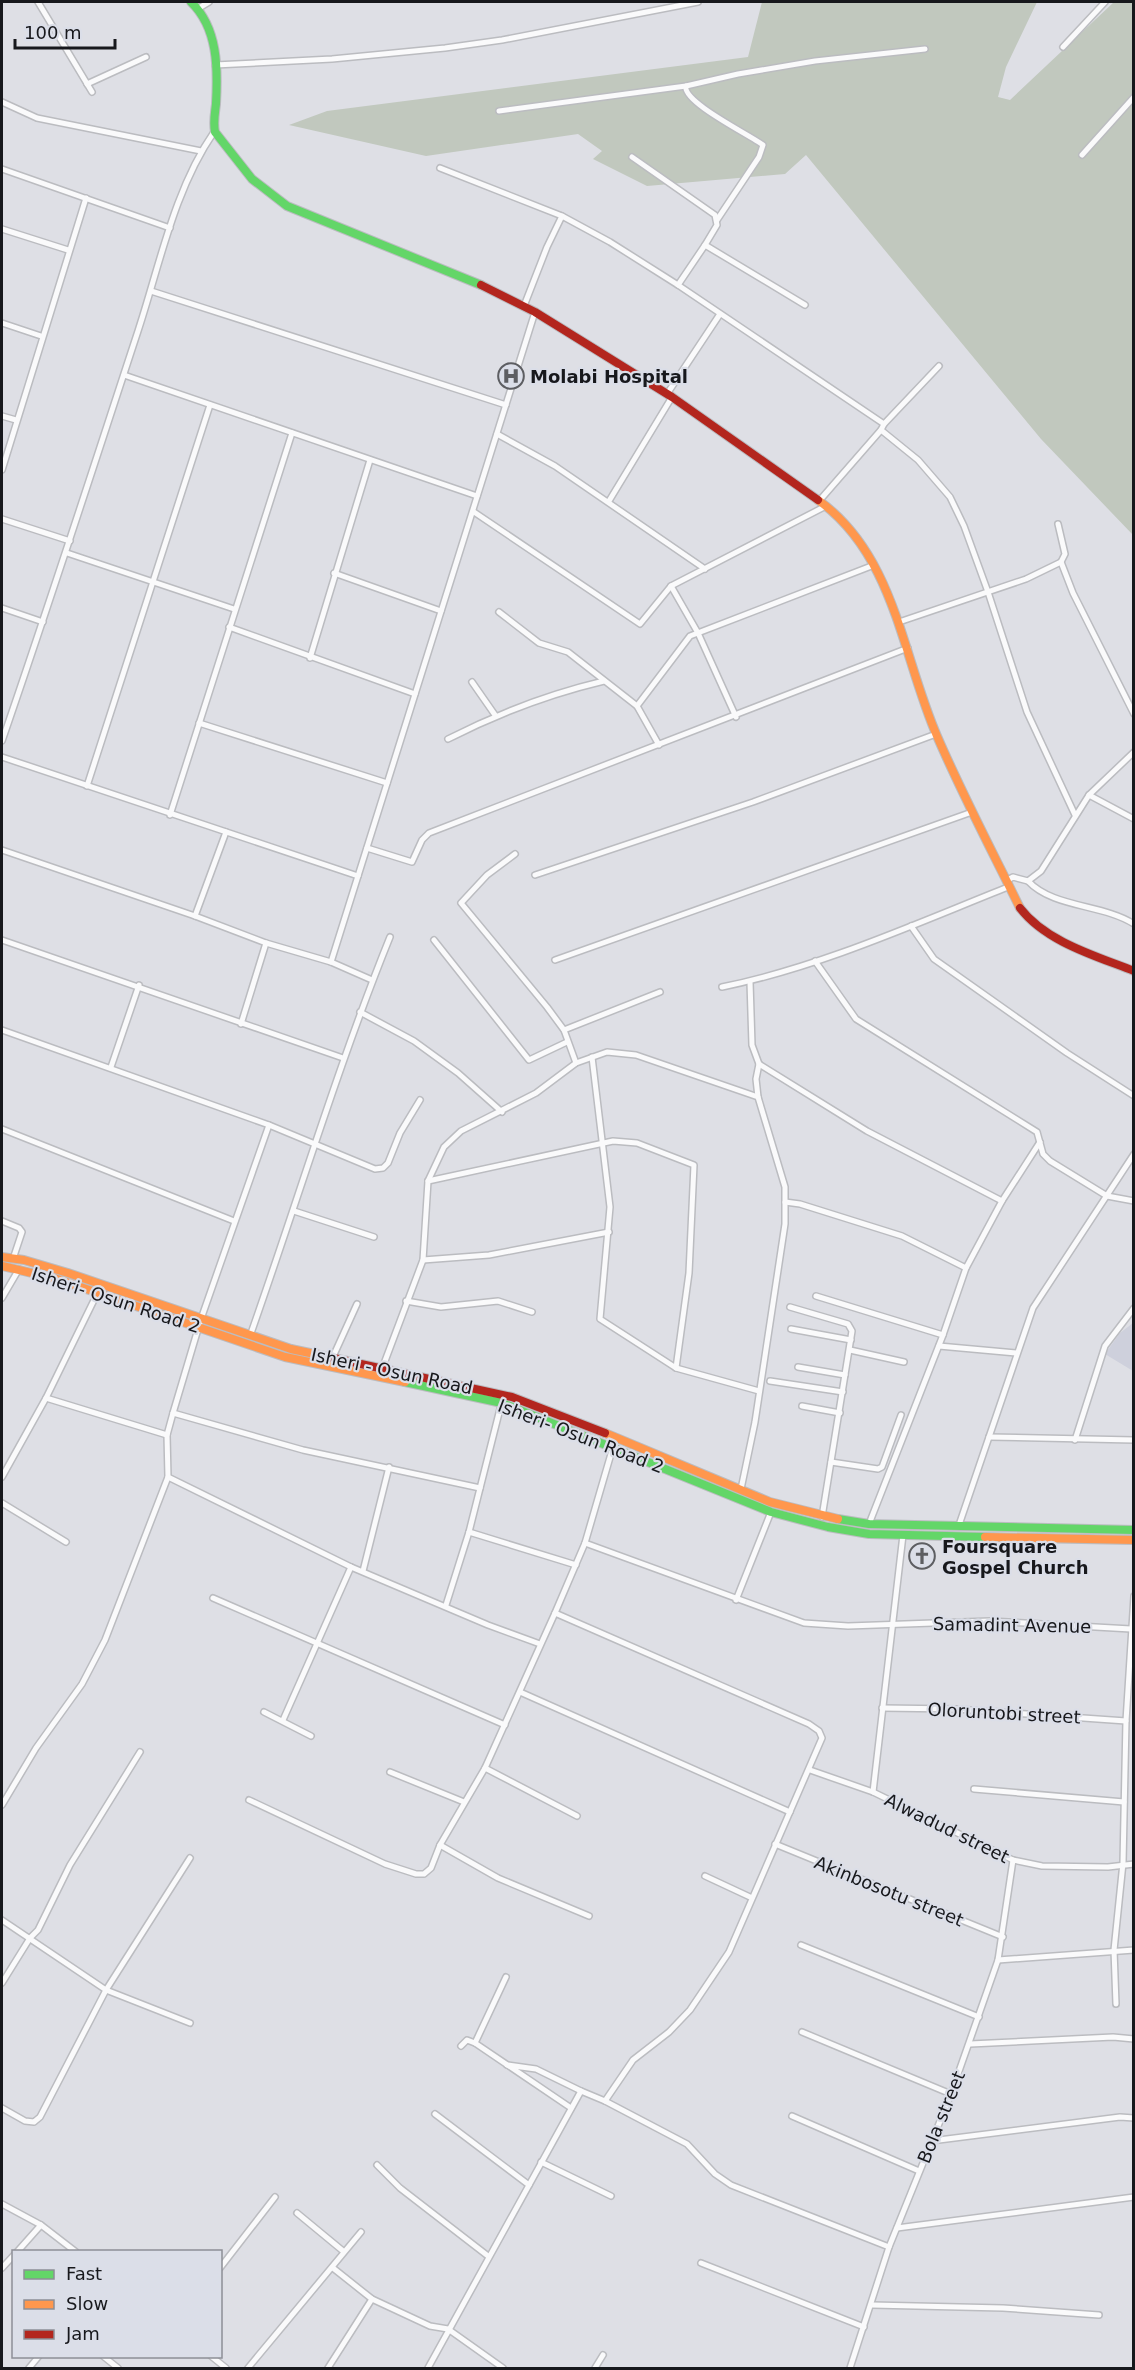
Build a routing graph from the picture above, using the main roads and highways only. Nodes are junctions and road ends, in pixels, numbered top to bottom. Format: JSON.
{"nodes":[{"id":1,"x":191,"y":2,"type":"edge"},
{"id":2,"x":1134,"y":971,"type":"edge"},
{"id":3,"x":2,"y":1257,"type":"edge"},
{"id":4,"x":2,"y":1266,"type":"edge"},
{"id":5,"x":200,"y":1323,"type":"junction"},
{"id":6,"x":503,"y":1399,"type":"junction"},
{"id":7,"x":1134,"y":1530,"type":"edge"},
{"id":8,"x":1134,"y":1540,"type":"edge"}],
"edges":[{"from":1,"to":2,"type":"main road"},
{"from":3,"to":5,"type":"main road","name":"Isheri - Osun Road"},
{"from":4,"to":5,"type":"main road","name":"Isheri- Osun Road 2"},
{"from":5,"to":6,"type":"main road","name":"Isheri - Osun Road"},
{"from":5,"to":6,"type":"main road","name":"Isheri- Osun Road 2"},
{"from":6,"to":7,"type":"main road","name":"Isheri - Osun Road"},
{"from":6,"to":8,"type":"main road","name":"Isheri- Osun Road 2"}]}
